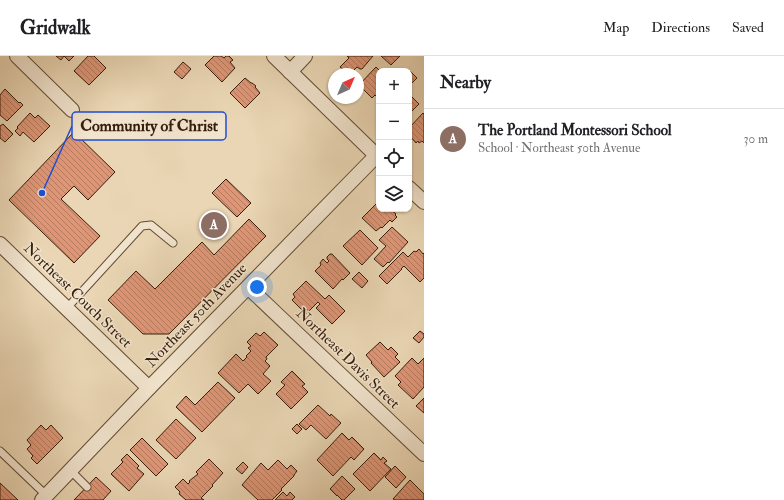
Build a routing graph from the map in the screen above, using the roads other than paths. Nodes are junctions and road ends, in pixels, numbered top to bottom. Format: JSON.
{"nodes":[{"id":1,"x":17,"y":56,"type":"edge"},
{"id":2,"x":274,"y":56,"type":"edge"},
{"id":3,"x":306,"y":56,"type":"edge"},
{"id":4,"x":290,"y":72,"type":"junction"},
{"id":5,"x":72,"y":110,"type":"dead end"},
{"id":6,"x":376,"y":155,"type":"edge"},
{"id":7,"x":376,"y":159,"type":"edge"},
{"id":8,"x":412,"y":191,"type":"edge"},
{"id":9,"x":424,"y":202,"type":"edge"},
{"id":10,"x":173,"y":243,"type":"dead end"},
{"id":11,"x":0,"y":244,"type":"edge"},
{"id":12,"x":248,"y":286,"type":"junction"},
{"id":13,"x":67,"y":308,"type":"junction"},
{"id":14,"x":149,"y":388,"type":"junction"},
{"id":15,"x":0,"y":451,"type":"edge"},
{"id":16,"x":424,"y":454,"type":"edge"},
{"id":17,"x":70,"y":470,"type":"junction"},
{"id":18,"x":87,"y":487,"type":"dead end"},
{"id":19,"x":44,"y":498,"type":"edge"}],
"edges":[{"from":1,"to":5,"type":"street"},
{"from":2,"to":4,"type":"street"},
{"from":3,"to":4,"type":"street"},
{"from":4,"to":6,"type":"street"},
{"from":7,"to":12,"type":"street","name":"Northeast 50th Avenue"},
{"from":8,"to":9,"type":"street"},
{"from":10,"to":13,"type":"lane"},
{"from":11,"to":13,"type":"street","name":"Northeast Couch Street"},
{"from":12,"to":14,"type":"street","name":"Northeast 50th Avenue"},
{"from":12,"to":16,"type":"street","name":"Northeast Davis Street"},
{"from":13,"to":14,"type":"street","name":"Northeast Couch Street"},
{"from":14,"to":17,"type":"street","name":"Northeast 50th Avenue"},
{"from":15,"to":19,"type":"lane"},
{"from":17,"to":18,"type":"lane"},
{"from":17,"to":19,"type":"street","name":"Northeast 50th Avenue"}]}
